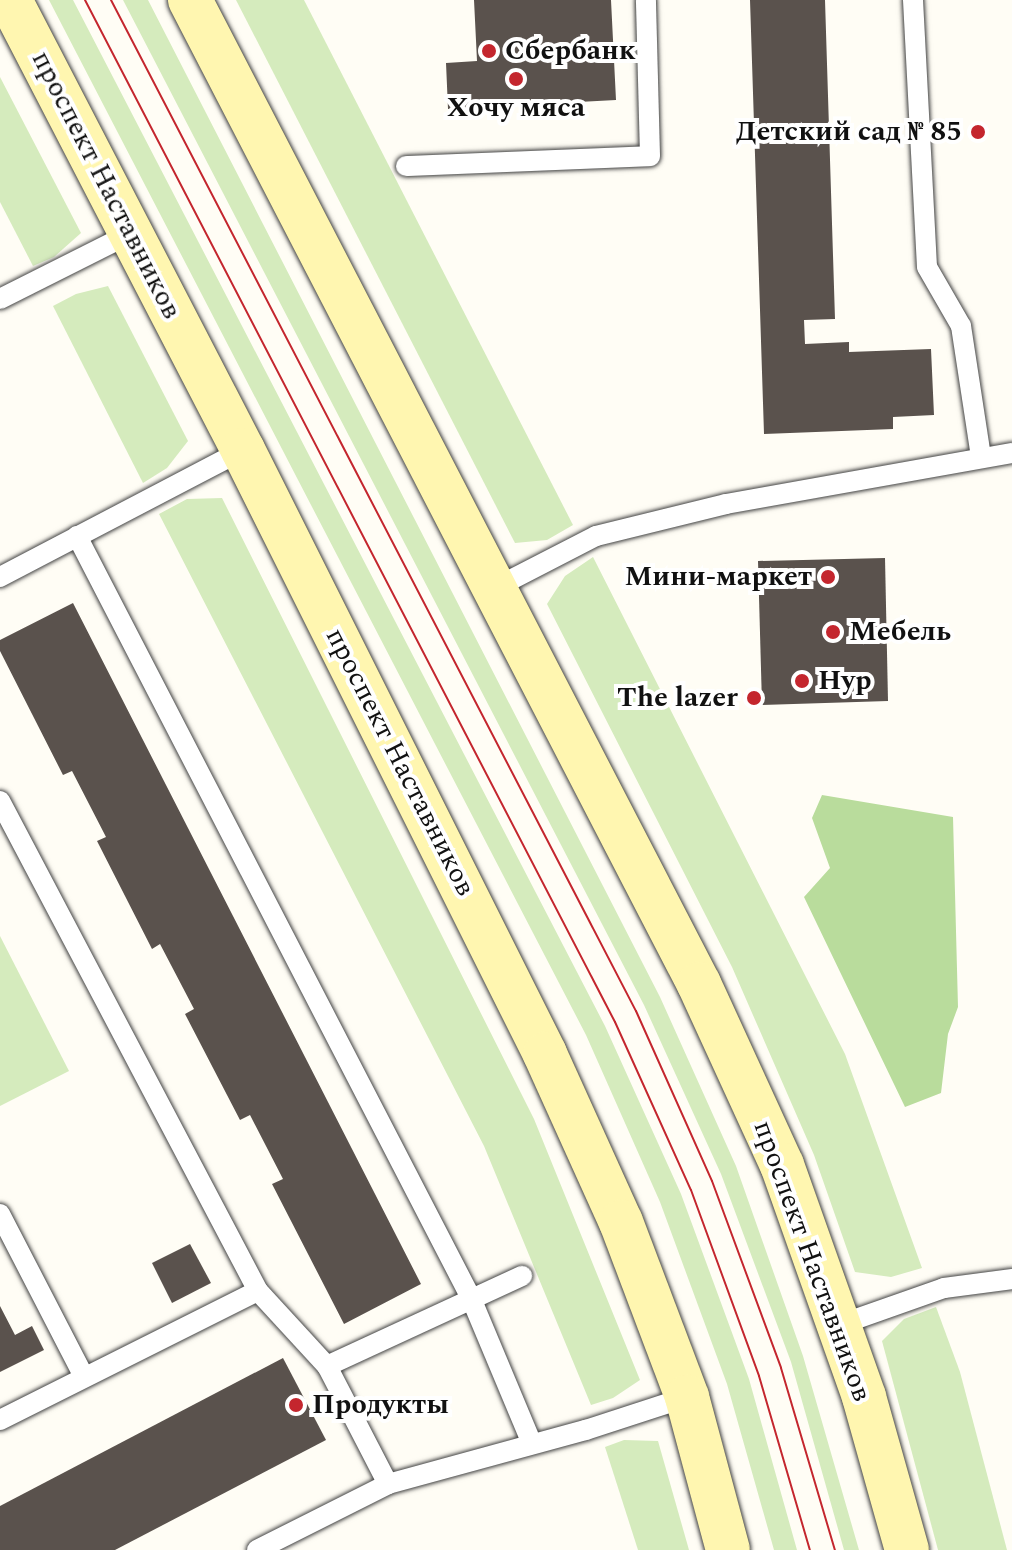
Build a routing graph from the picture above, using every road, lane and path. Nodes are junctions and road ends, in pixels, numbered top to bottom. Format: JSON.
{"nodes":[{"id":1,"x":10,"y":0,"type":"edge"},
{"id":2,"x":190,"y":0,"type":"edge"},
{"id":3,"x":646,"y":0,"type":"edge"},
{"id":4,"x":913,"y":0,"type":"edge"},
{"id":5,"x":406,"y":166,"type":"dead end"},
{"id":6,"x":131,"y":233,"type":"junction"},
{"id":7,"x":0,"y":299,"type":"edge"},
{"id":8,"x":243,"y":450,"type":"junction"},
{"id":9,"x":1012,"y":453,"type":"edge"},
{"id":10,"x":981,"y":456,"type":"junction"},
{"id":11,"x":77,"y":536,"type":"junction"},
{"id":12,"x":0,"y":577,"type":"edge"},
{"id":13,"x":493,"y":589,"type":"junction"},
{"id":14,"x":0,"y":801,"type":"edge"},
{"id":15,"x":0,"y":1214,"type":"edge"},
{"id":16,"x":522,"y":1276,"type":"dead end"},
{"id":17,"x":1012,"y":1279,"type":"edge"},
{"id":18,"x":258,"y":1291,"type":"junction"},
{"id":19,"x":471,"y":1298,"type":"junction"},
{"id":20,"x":839,"y":1325,"type":"junction"},
{"id":21,"x":327,"y":1366,"type":"junction"},
{"id":22,"x":84,"y":1377,"type":"junction"},
{"id":23,"x":687,"y":1397,"type":"junction"},
{"id":24,"x":0,"y":1420,"type":"edge"},
{"id":25,"x":532,"y":1444,"type":"junction"},
{"id":26,"x":388,"y":1484,"type":"junction"},
{"id":27,"x":257,"y":1550,"type":"edge"},
{"id":28,"x":728,"y":1550,"type":"edge"},
{"id":29,"x":907,"y":1550,"type":"edge"}],
"edges":[{"from":1,"to":6,"type":"main road","name":"проспект Наставников"},
{"from":2,"to":13,"type":"main road","name":"проспект Наставников"},
{"from":3,"to":5,"type":"lane"},
{"from":4,"to":10,"type":"lane"},
{"from":6,"to":7,"type":"lane"},
{"from":6,"to":8,"type":"main road","name":"проспект Наставников"},
{"from":8,"to":11,"type":"lane"},
{"from":8,"to":23,"type":"main road","name":"проспект Наставников"},
{"from":9,"to":10,"type":"lane"},
{"from":10,"to":13,"type":"lane"},
{"from":11,"to":12,"type":"lane"},
{"from":11,"to":19,"type":"lane"},
{"from":13,"to":20,"type":"main road","name":"проспект Наставников"},
{"from":14,"to":18,"type":"lane"},
{"from":15,"to":22,"type":"lane"},
{"from":16,"to":19,"type":"lane"},
{"from":17,"to":20,"type":"lane"},
{"from":18,"to":21,"type":"lane"},
{"from":18,"to":22,"type":"lane"},
{"from":19,"to":21,"type":"lane"},
{"from":19,"to":25,"type":"lane"},
{"from":20,"to":29,"type":"main road","name":"проспект Наставников"},
{"from":21,"to":26,"type":"lane"},
{"from":22,"to":24,"type":"lane"},
{"from":23,"to":25,"type":"lane"},
{"from":23,"to":28,"type":"main road","name":"проспект Наставников"},
{"from":25,"to":26,"type":"lane"},
{"from":26,"to":27,"type":"lane"}]}
